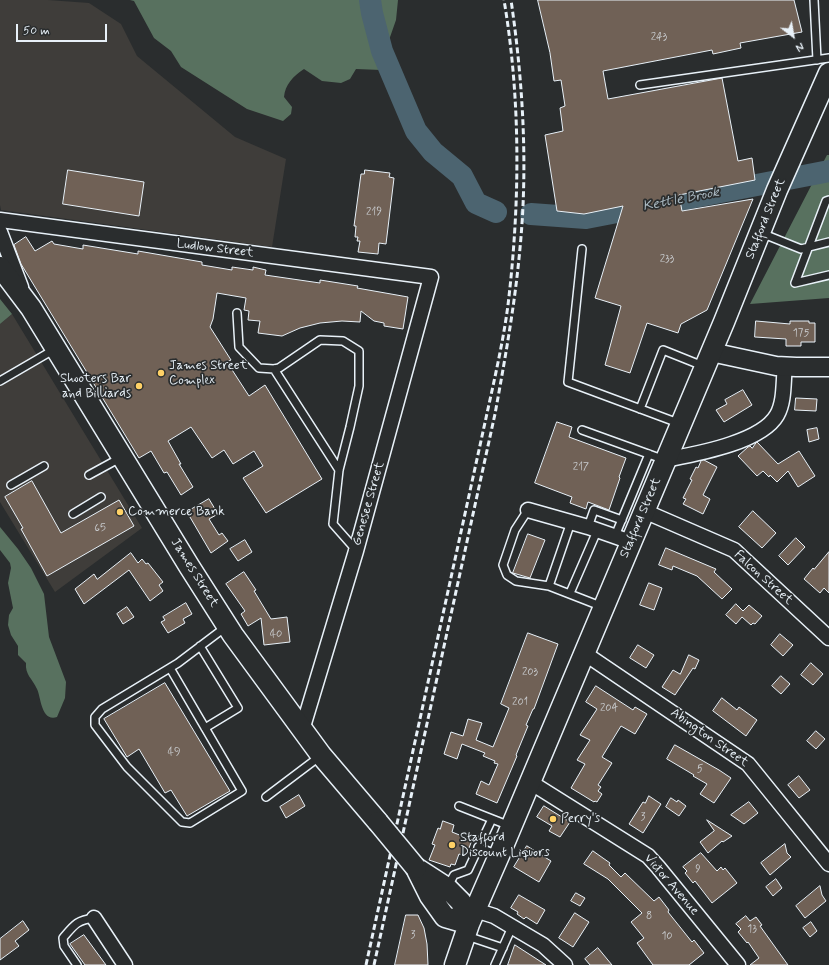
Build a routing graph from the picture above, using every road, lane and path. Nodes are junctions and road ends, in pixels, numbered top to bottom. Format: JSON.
{"nodes":[{"id":1,"x":814,"y":0,"type":"edge"},
{"id":2,"x":829,"y":58,"type":"edge"},
{"id":3,"x":823,"y":66,"type":"edge"},
{"id":4,"x":640,"y":85,"type":"dead end"},
{"id":5,"x":829,"y":200,"type":"edge"},
{"id":6,"x":0,"y":220,"type":"edge"},
{"id":7,"x":0,"y":232,"type":"edge"},
{"id":8,"x":760,"y":232,"type":"junction"},
{"id":9,"x":829,"y":242,"type":"edge"},
{"id":10,"x":808,"y":247,"type":"junction"},
{"id":11,"x":582,"y":249,"type":"dead end"},
{"id":12,"x":0,"y":267,"type":"edge"},
{"id":13,"x":829,"y":274,"type":"edge"},
{"id":14,"x":431,"y":277,"type":"joint"},
{"id":15,"x":26,"y":300,"type":"junction"},
{"id":16,"x":237,"y":313,"type":"dead end"},
{"id":17,"x":56,"y":348,"type":"junction"},
{"id":18,"x":708,"y":360,"type":"junction"},
{"id":19,"x":785,"y":366,"type":"junction"},
{"id":20,"x":829,"y":367,"type":"edge"},
{"id":21,"x":274,"y":369,"type":"junction"},
{"id":22,"x":0,"y":381,"type":"edge"},
{"id":23,"x":640,"y":408,"type":"junction"},
{"id":24,"x":681,"y":424,"type":"junction"},
{"id":25,"x":582,"y":430,"type":"dead end"},
{"id":26,"x":123,"y":457,"type":"junction"},
{"id":27,"x":657,"y":457,"type":"junction"},
{"id":28,"x":44,"y":466,"type":"dead end"},
{"id":29,"x":339,"y":470,"type":"junction"},
{"id":30,"x":89,"y":476,"type":"dead end"},
{"id":31,"x":11,"y":485,"type":"dead end"},
{"id":32,"x":101,"y":497,"type":"dead end"},
{"id":33,"x":638,"y":503,"type":"junction"},
{"id":34,"x":528,"y":510,"type":"joint"},
{"id":35,"x":73,"y":514,"type":"dead end"},
{"id":36,"x":622,"y":520,"type":"junction"},
{"id":37,"x":571,"y":522,"type":"junction"},
{"id":38,"x":593,"y":529,"type":"junction"},
{"id":39,"x":623,"y":539,"type":"junction"},
{"id":40,"x":356,"y":551,"type":"junction"},
{"id":41,"x":549,"y":586,"type":"junction"},
{"id":42,"x":570,"y":593,"type":"junction"},
{"id":43,"x":604,"y":607,"type":"junction"},
{"id":44,"x":227,"y":626,"type":"junction"},
{"id":45,"x":829,"y":638,"type":"edge"},
{"id":46,"x":200,"y":646,"type":"junction"},
{"id":47,"x":584,"y":653,"type":"junction"},
{"id":48,"x":170,"y":668,"type":"junction"},
{"id":49,"x":205,"y":728,"type":"junction"},
{"id":50,"x":302,"y":730,"type":"junction"},
{"id":51,"x":321,"y":755,"type":"junction"},
{"id":52,"x":530,"y":782,"type":"junction"},
{"id":53,"x":266,"y":797,"type":"dead end"},
{"id":54,"x":460,"y":806,"type":"dead end"},
{"id":55,"x":492,"y":818,"type":"junction"},
{"id":56,"x":512,"y":826,"type":"junction"},
{"id":57,"x":478,"y":847,"type":"junction"},
{"id":58,"x":499,"y":856,"type":"junction"},
{"id":59,"x":829,"y":864,"type":"edge"},
{"id":60,"x":416,"y":868,"type":"junction"},
{"id":61,"x":447,"y":888,"type":"junction"},
{"id":62,"x":94,"y":918,"type":"joint"},
{"id":63,"x":470,"y":923,"type":"junction"},
{"id":64,"x":512,"y":927,"type":"junction"},
{"id":65,"x":503,"y":948,"type":"junction"},
{"id":66,"x":77,"y":965,"type":"edge"},
{"id":67,"x":125,"y":965,"type":"edge"},
{"id":68,"x":455,"y":965,"type":"edge"},
{"id":69,"x":495,"y":965,"type":"edge"},
{"id":70,"x":565,"y":965,"type":"edge"},
{"id":71,"x":738,"y":965,"type":"edge"}],
"edges":[{"from":1,"to":3,"type":"lane"},
{"from":2,"to":3,"type":"lane"},
{"from":3,"to":4,"type":"lane"},
{"from":3,"to":8,"type":"main road","name":"Stafford Street"},
{"from":5,"to":10,"type":"lane"},
{"from":6,"to":14,"type":"street","name":"Ludlow Street"},
{"from":7,"to":15,"type":"street","name":"James Street"},
{"from":8,"to":10,"type":"lane"},
{"from":8,"to":18,"type":"main road","name":"Stafford Street"},
{"from":9,"to":10,"type":"lane"},
{"from":10,"to":13,"type":"lane"},
{"from":11,"to":23,"type":"lane"},
{"from":12,"to":15,"type":"main road"},
{"from":14,"to":40,"type":"street","name":"Genesee Street"},
{"from":15,"to":17,"type":"main road","name":"James Street"},
{"from":16,"to":21,"type":"lane"},
{"from":17,"to":22,"type":"lane"},
{"from":17,"to":26,"type":"main road","name":"James Street"},
{"from":18,"to":19,"type":"street"},
{"from":18,"to":23,"type":"lane"},
{"from":18,"to":24,"type":"main road","name":"Stafford Street"},
{"from":19,"to":20,"type":"street"},
{"from":19,"to":27,"type":"street"},
{"from":21,"to":29,"type":"lane"},
{"from":21,"to":29,"type":"lane"},
{"from":23,"to":24,"type":"lane"},
{"from":24,"to":27,"type":"main road","name":"Stafford Street"},
{"from":25,"to":27,"type":"lane"},
{"from":26,"to":30,"type":"lane"},
{"from":26,"to":44,"type":"main road","name":"James Street"},
{"from":27,"to":33,"type":"main road","name":"Stafford Street"},
{"from":28,"to":31,"type":"lane"},
{"from":29,"to":40,"type":"lane"},
{"from":32,"to":35,"type":"lane"},
{"from":33,"to":36,"type":"lane"},
{"from":33,"to":39,"type":"main road","name":"Stafford Street"},
{"from":33,"to":45,"type":"street","name":"Falcon Street"},
{"from":34,"to":37,"type":"street"},
{"from":34,"to":41,"type":"lane"},
{"from":36,"to":38,"type":"lane"},
{"from":36,"to":39,"type":"lane"},
{"from":37,"to":38,"type":"street"},
{"from":37,"to":41,"type":"lane"},
{"from":38,"to":39,"type":"street"},
{"from":38,"to":42,"type":"lane"},
{"from":39,"to":43,"type":"main road","name":"Stafford Street"},
{"from":40,"to":50,"type":"street","name":"Genesee Street"},
{"from":41,"to":42,"type":"lane"},
{"from":42,"to":43,"type":"lane"},
{"from":43,"to":47,"type":"main road","name":"Stafford Street"},
{"from":44,"to":46,"type":"lane"},
{"from":44,"to":50,"type":"main road","name":"James Street"},
{"from":46,"to":48,"type":"lane"},
{"from":46,"to":49,"type":"lane"},
{"from":47,"to":52,"type":"main road","name":"Stafford Street"},
{"from":47,"to":59,"type":"street","name":"Abington Street"},
{"from":48,"to":49,"type":"lane"},
{"from":48,"to":49,"type":"lane"},
{"from":50,"to":51,"type":"main road","name":"James Street"},
{"from":51,"to":53,"type":"lane"},
{"from":51,"to":60,"type":"main road","name":"James Street","bridge":true},
{"from":52,"to":56,"type":"main road","name":"Stafford Street"},
{"from":52,"to":71,"type":"street","name":"Victor Avenue"},
{"from":54,"to":55,"type":"lane"},
{"from":55,"to":56,"type":"lane"},
{"from":55,"to":57,"type":"lane"},
{"from":56,"to":58,"type":"main road","name":"Stafford Street"},
{"from":57,"to":58,"type":"lane"},
{"from":57,"to":61,"type":"lane"},
{"from":58,"to":63,"type":"main road","name":"Stafford Street"},
{"from":60,"to":61,"type":"main road","name":"James Street"},
{"from":60,"to":63,"type":"main road","name":"James Street"},
{"from":61,"to":63,"type":"main road","name":"James Street"},
{"from":62,"to":66,"type":"lane"},
{"from":62,"to":67,"type":"street"},
{"from":63,"to":64,"type":"street"},
{"from":63,"to":65,"type":"lane"},
{"from":63,"to":68,"type":"main road","name":"Stafford Street"},
{"from":64,"to":65,"type":"lane"},
{"from":64,"to":70,"type":"street"},
{"from":65,"to":69,"type":"lane"}]}
